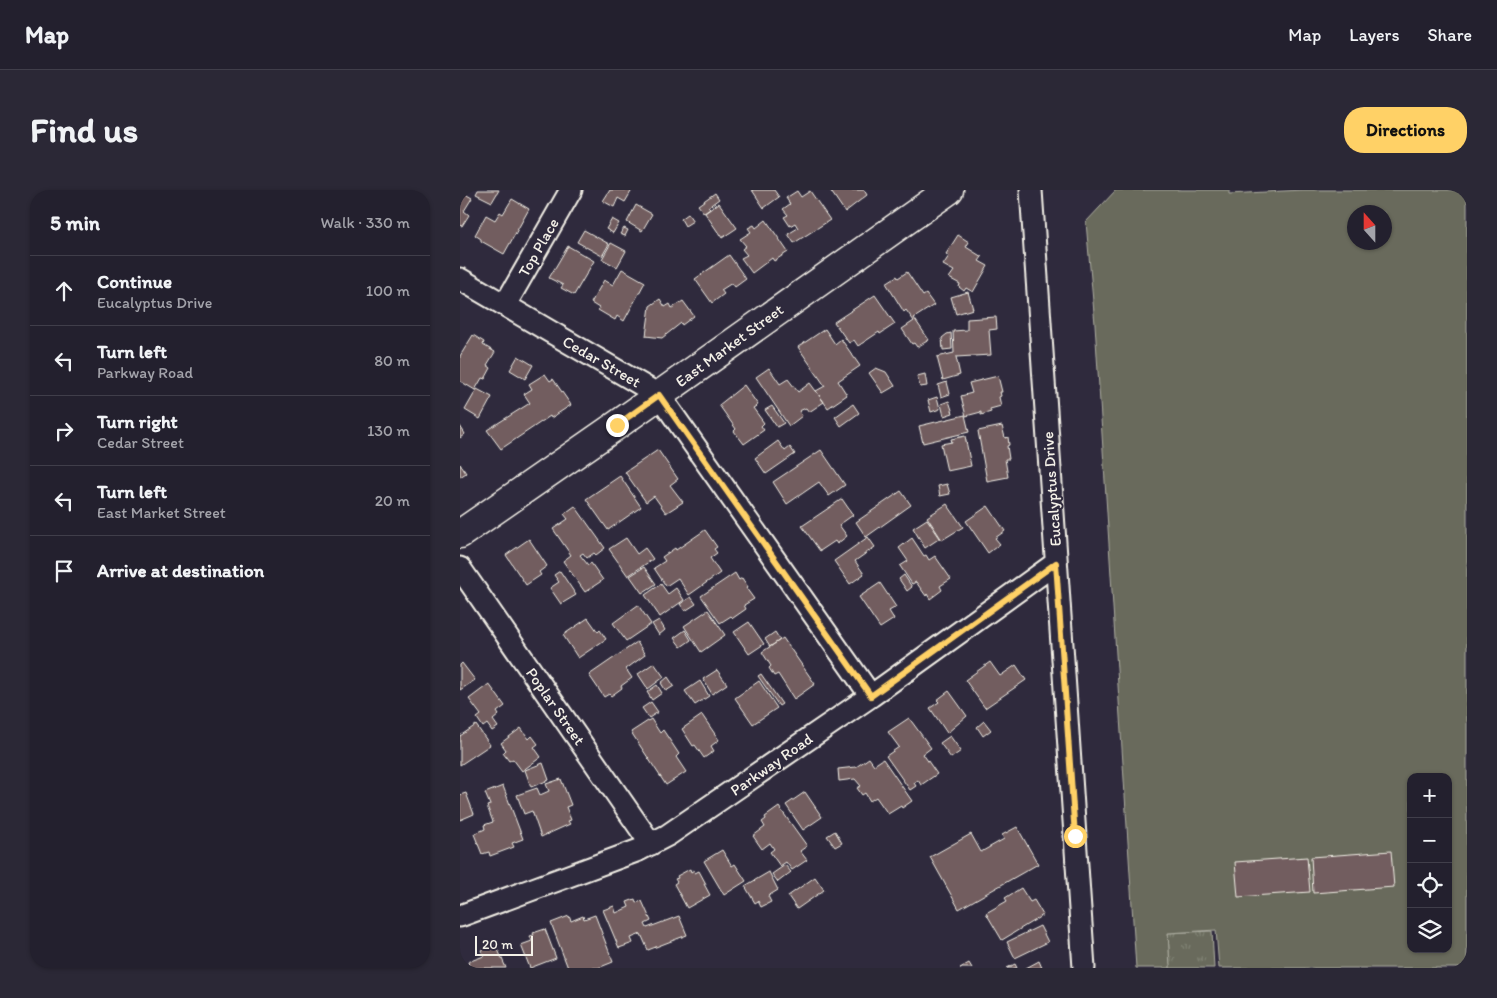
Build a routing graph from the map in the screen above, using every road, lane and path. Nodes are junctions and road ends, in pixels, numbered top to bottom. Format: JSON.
{"nodes":[{"id":1,"x":571,"y":190,"type":"edge"},
{"id":2,"x":949,"y":190,"type":"edge"},
{"id":3,"x":1031,"y":190,"type":"edge"},
{"id":4,"x":460,"y":279,"type":"edge"},
{"id":5,"x":505,"y":305,"type":"junction"},
{"id":6,"x":659,"y":395,"type":"junction"},
{"id":7,"x":460,"y":534,"type":"edge"},
{"id":8,"x":1056,"y":563,"type":"junction"},
{"id":9,"x":460,"y":568,"type":"edge"},
{"id":10,"x":871,"y":696,"type":"junction"},
{"id":11,"x":651,"y":844,"type":"junction"},
{"id":12,"x":460,"y":916,"type":"edge"},
{"id":13,"x":1084,"y":968,"type":"edge"}],
"edges":[{"from":1,"to":5,"type":"street","name":"Top Place"},
{"from":2,"to":6,"type":"main road","name":"East Market Street"},
{"from":3,"to":8,"type":"street","name":"Eucalyptus Drive"},
{"from":4,"to":5,"type":"street","name":"Cedar Street"},
{"from":5,"to":6,"type":"street","name":"Cedar Street"},
{"from":6,"to":7,"type":"main road","name":"East Market Street"},
{"from":6,"to":10,"type":"street","name":"Cedar Street"},
{"from":8,"to":10,"type":"street","name":"Parkway Road"},
{"from":8,"to":13,"type":"street","name":"Eucalyptus Drive"},
{"from":9,"to":11,"type":"street","name":"Poplar Street"},
{"from":10,"to":11,"type":"street","name":"Parkway Road"},
{"from":11,"to":12,"type":"street","name":"Parkway Road"}]}
